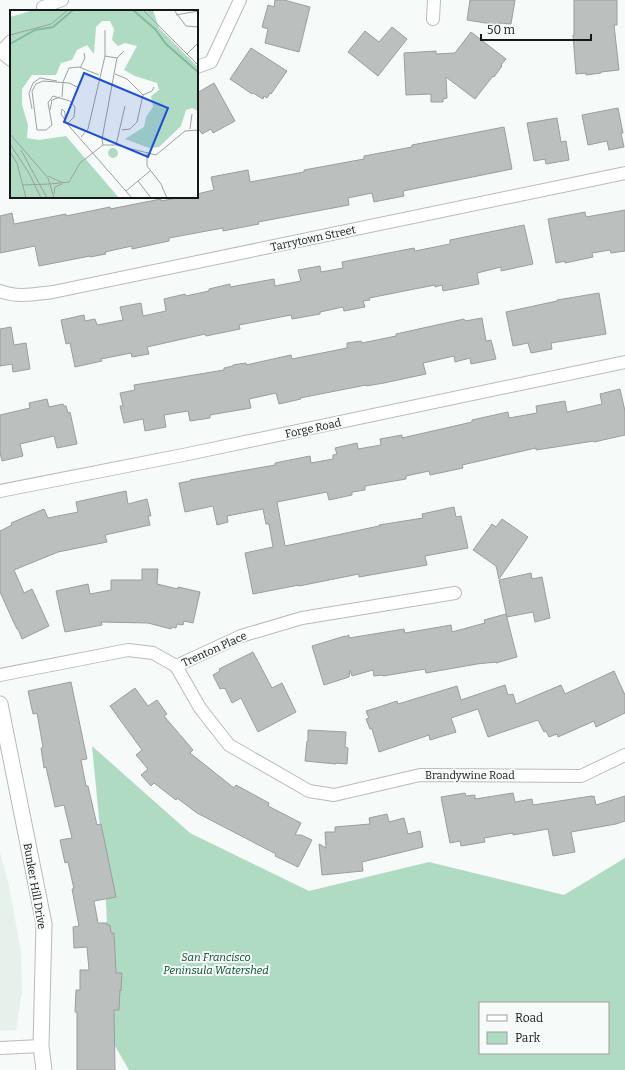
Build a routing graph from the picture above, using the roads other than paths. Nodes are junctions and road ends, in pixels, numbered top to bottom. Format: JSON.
{"nodes":[{"id":1,"x":62,"y":0,"type":"edge"},
{"id":2,"x":240,"y":0,"type":"edge"},
{"id":3,"x":434,"y":0,"type":"edge"},
{"id":4,"x":42,"y":6,"type":"edge"},
{"id":5,"x":433,"y":19,"type":"dead end"},
{"id":6,"x":10,"y":42,"type":"edge"},
{"id":7,"x":0,"y":52,"type":"edge"},
{"id":8,"x":10,"y":59,"type":"edge"},
{"id":9,"x":198,"y":67,"type":"edge"},
{"id":10,"x":625,"y":173,"type":"edge"},
{"id":11,"x":0,"y":291,"type":"edge"},
{"id":12,"x":625,"y":362,"type":"edge"},
{"id":13,"x":0,"y":491,"type":"edge"},
{"id":14,"x":455,"y":593,"type":"dead end"},
{"id":15,"x":176,"y":666,"type":"junction"},
{"id":16,"x":0,"y":675,"type":"edge"},
{"id":17,"x":0,"y":704,"type":"edge"},
{"id":18,"x":625,"y":755,"type":"edge"},
{"id":19,"x":41,"y":1046,"type":"junction"},
{"id":20,"x":0,"y":1048,"type":"edge"},
{"id":21,"x":44,"y":1070,"type":"edge"}],
"edges":[{"from":1,"to":4,"type":"street"},
{"from":2,"to":9,"type":"street"},
{"from":3,"to":5,"type":"street"},
{"from":6,"to":7,"type":"street"},
{"from":7,"to":8,"type":"street"},
{"from":10,"to":11,"type":"street","name":"Tarrytown Street"},
{"from":12,"to":13,"type":"street","name":"Forge Road"},
{"from":14,"to":15,"type":"street","name":"Trenton Place"},
{"from":15,"to":16,"type":"street","name":"Trenton Place"},
{"from":15,"to":18,"type":"street","name":"Brandywine Road"},
{"from":17,"to":19,"type":"street","name":"Bunker Hill Drive"},
{"from":19,"to":20,"type":"street"},
{"from":19,"to":21,"type":"street","name":"Bunker Hill Drive"}]}
